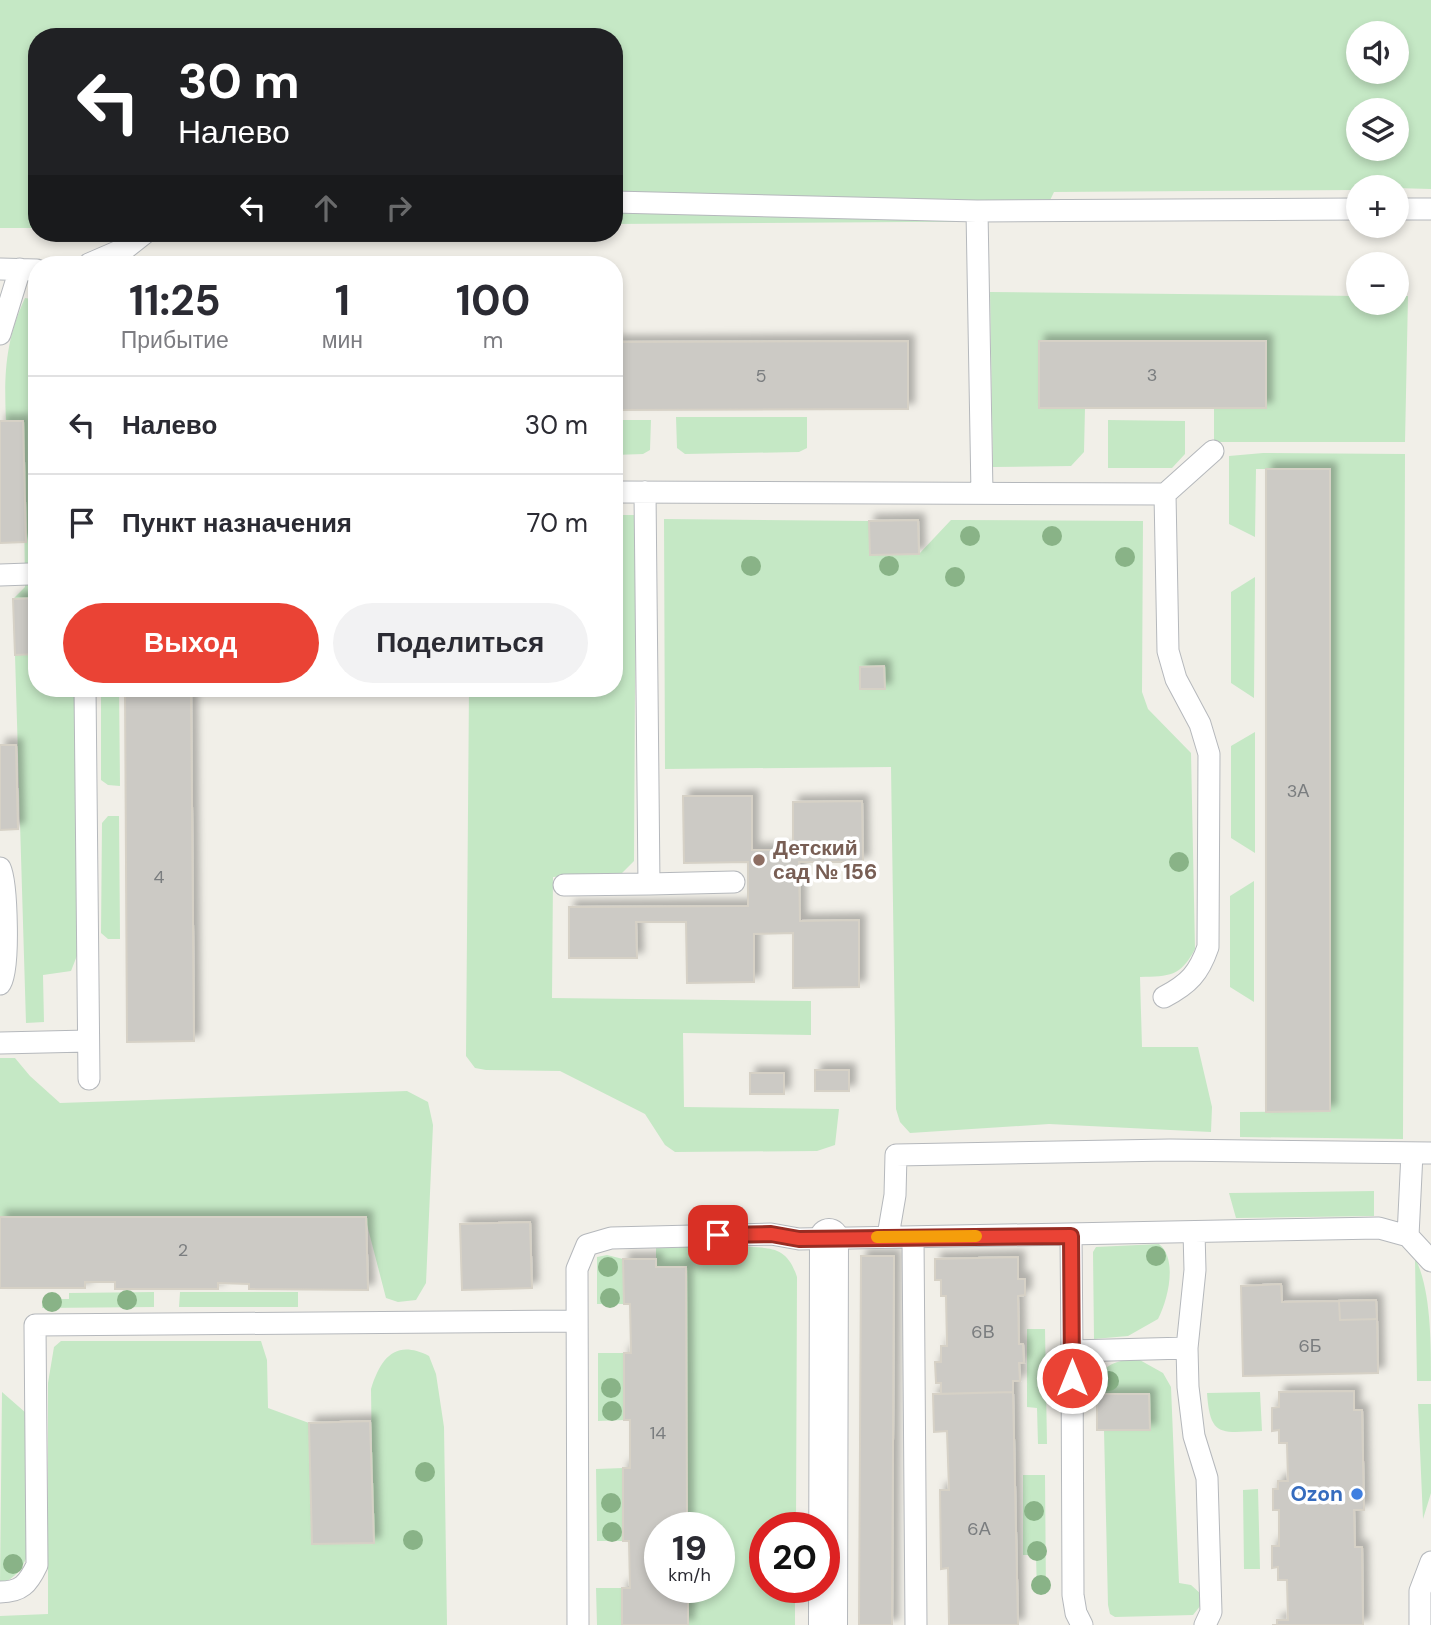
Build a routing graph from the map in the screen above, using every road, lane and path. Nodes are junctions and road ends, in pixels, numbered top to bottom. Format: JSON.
{"nodes":[{"id":1,"x":623,"y":202,"type":"edge"},
{"id":2,"x":1346,"y":209,"type":"edge"},
{"id":3,"x":1409,"y":209,"type":"edge"},
{"id":4,"x":1431,"y":209,"type":"edge"},
{"id":5,"x":977,"y":211,"type":"junction"},
{"id":6,"x":133,"y":242,"type":"edge"},
{"id":7,"x":107,"y":256,"type":"edge"},
{"id":8,"x":19,"y":269,"type":"edge"},
{"id":9,"x":0,"y":334,"type":"edge"},
{"id":10,"x":1213,"y":452,"type":"dead end"},
{"id":11,"x":623,"y":492,"type":"edge"},
{"id":12,"x":645,"y":492,"type":"junction"},
{"id":13,"x":982,"y":493,"type":"junction"},
{"id":14,"x":1165,"y":494,"type":"junction"},
{"id":15,"x":28,"y":574,"type":"edge"},
{"id":16,"x":0,"y":575,"type":"edge"},
{"id":17,"x":85,"y":697,"type":"edge"},
{"id":18,"x":0,"y":868,"type":"edge"},
{"id":19,"x":734,"y":883,"type":"dead end"},
{"id":20,"x":649,"y":884,"type":"junction"},
{"id":21,"x":564,"y":885,"type":"dead end"},
{"id":22,"x":0,"y":984,"type":"edge"},
{"id":23,"x":1164,"y":996,"type":"dead end"},
{"id":24,"x":88,"y":1041,"type":"junction"},
{"id":25,"x":0,"y":1043,"type":"edge"},
{"id":26,"x":89,"y":1079,"type":"dead end"},
{"id":27,"x":1422,"y":1153,"type":"edge"},
{"id":28,"x":1194,"y":1232,"type":"junction"},
{"id":29,"x":888,"y":1236,"type":"junction"},
{"id":30,"x":1071,"y":1236,"type":"junction"},
{"id":31,"x":1408,"y":1236,"type":"junction"},
{"id":32,"x":913,"y":1237,"type":"junction"},
{"id":33,"x":829,"y":1238,"type":"junction"},
{"id":34,"x":1431,"y":1261,"type":"edge"},
{"id":35,"x":577,"y":1321,"type":"junction"},
{"id":36,"x":1187,"y":1348,"type":"junction"},
{"id":37,"x":1072,"y":1351,"type":"junction"},
{"id":38,"x":1431,"y":1562,"type":"edge"},
{"id":39,"x":0,"y":1592,"type":"edge"},
{"id":40,"x":578,"y":1625,"type":"edge"},
{"id":41,"x":828,"y":1625,"type":"edge"},
{"id":42,"x":916,"y":1625,"type":"edge"},
{"id":43,"x":1082,"y":1625,"type":"edge"},
{"id":44,"x":1205,"y":1625,"type":"edge"},
{"id":45,"x":1420,"y":1625,"type":"edge"}],
"edges":[{"from":1,"to":5,"type":"lane"},
{"from":2,"to":5,"type":"lane"},
{"from":3,"to":4,"type":"lane"},
{"from":5,"to":13,"type":"lane"},
{"from":6,"to":7,"type":"lane"},
{"from":8,"to":9,"type":"lane"},
{"from":10,"to":14,"type":"lane"},
{"from":11,"to":12,"type":"lane"},
{"from":12,"to":13,"type":"lane"},
{"from":12,"to":20,"type":"lane"},
{"from":13,"to":14,"type":"lane"},
{"from":14,"to":23,"type":"lane"},
{"from":15,"to":16,"type":"lane"},
{"from":17,"to":24,"type":"lane"},
{"from":18,"to":22,"type":"lane"},
{"from":19,"to":20,"type":"lane"},
{"from":20,"to":21,"type":"lane"},
{"from":24,"to":25,"type":"lane"},
{"from":24,"to":26,"type":"lane"},
{"from":27,"to":29,"type":"lane"},
{"from":27,"to":31,"type":"lane"},
{"from":28,"to":30,"type":"lane"},
{"from":28,"to":31,"type":"lane"},
{"from":28,"to":36,"type":"lane"},
{"from":29,"to":32,"type":"lane"},
{"from":29,"to":33,"type":"lane"},
{"from":30,"to":32,"type":"lane"},
{"from":30,"to":37,"type":"lane"},
{"from":31,"to":34,"type":"lane"},
{"from":32,"to":42,"type":"lane"},
{"from":33,"to":35,"type":"lane"},
{"from":33,"to":41,"type":"street"},
{"from":35,"to":39,"type":"lane"},
{"from":35,"to":40,"type":"lane"},
{"from":36,"to":37,"type":"lane"},
{"from":36,"to":44,"type":"lane"},
{"from":37,"to":43,"type":"lane"},
{"from":38,"to":45,"type":"lane"}]}
